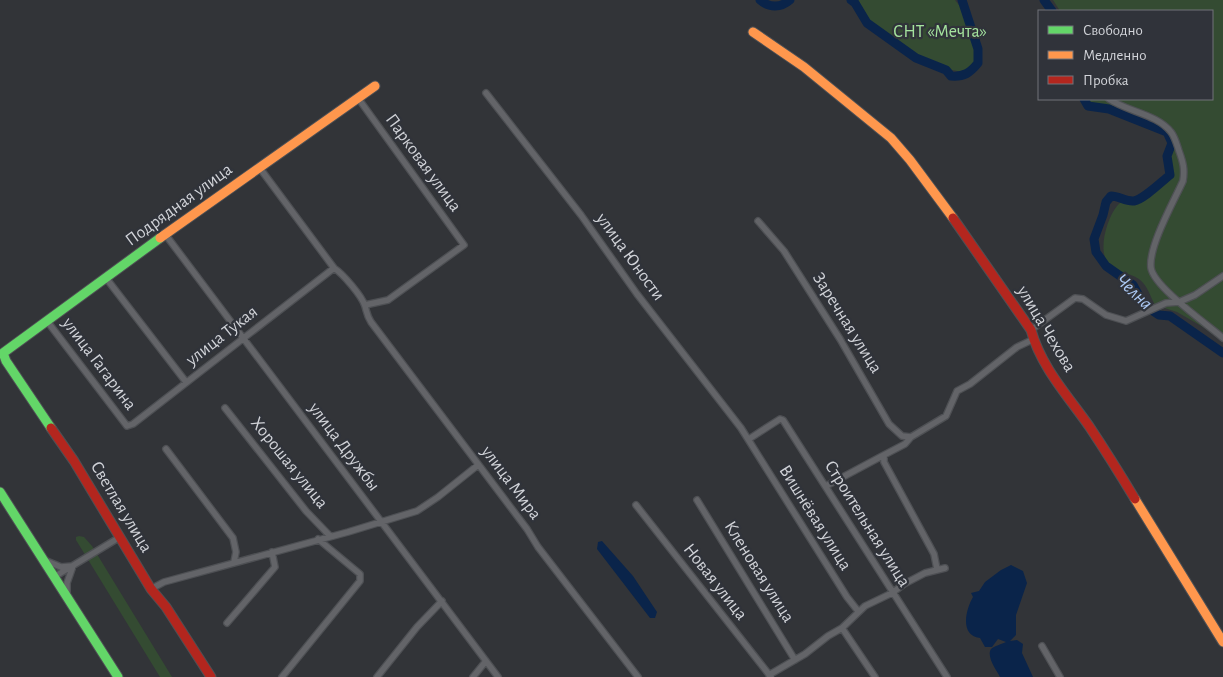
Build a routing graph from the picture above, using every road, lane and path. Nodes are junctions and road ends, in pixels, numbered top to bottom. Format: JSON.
{"nodes":[{"id":1,"x":753,"y":32,"type":"dead end"},
{"id":2,"x":375,"y":86,"type":"dead end"},
{"id":3,"x":486,"y":93,"type":"dead end"},
{"id":4,"x":358,"y":98,"type":"junction"},
{"id":5,"x":1110,"y":100,"type":"edge"},
{"id":6,"x":259,"y":167,"type":"junction"},
{"id":7,"x":758,"y":221,"type":"dead end"},
{"id":8,"x":165,"y":234,"type":"junction"},
{"id":9,"x":334,"y":268,"type":"junction"},
{"id":10,"x":1223,"y":276,"type":"edge"},
{"id":11,"x":106,"y":278,"type":"junction"},
{"id":12,"x":1179,"y":302,"type":"junction"},
{"id":13,"x":365,"y":305,"type":"junction"},
{"id":14,"x":47,"y":321,"type":"junction"},
{"id":15,"x":1031,"y":330,"type":"junction"},
{"id":16,"x":243,"y":338,"type":"junction"},
{"id":17,"x":1223,"y":338,"type":"edge"},
{"id":18,"x":1032,"y":340,"type":"junction"},
{"id":19,"x":3,"y":353,"type":"joint"},
{"id":20,"x":186,"y":382,"type":"junction"},
{"id":21,"x":225,"y":408,"type":"dead end"},
{"id":22,"x":127,"y":426,"type":"joint"},
{"id":23,"x":911,"y":437,"type":"junction"},
{"id":24,"x":749,"y":439,"type":"junction"},
{"id":25,"x":166,"y":449,"type":"dead end"},
{"id":26,"x":884,"y":455,"type":"junction"},
{"id":27,"x":478,"y":465,"type":"junction"},
{"id":28,"x":826,"y":486,"type":"junction"},
{"id":29,"x":0,"y":492,"type":"edge"},
{"id":30,"x":697,"y":500,"type":"dead end"},
{"id":31,"x":636,"y":505,"type":"dead end"},
{"id":32,"x":383,"y":522,"type":"junction"},
{"id":33,"x":330,"y":536,"type":"junction"},
{"id":34,"x":120,"y":537,"type":"junction"},
{"id":35,"x":318,"y":539,"type":"junction"},
{"id":36,"x":272,"y":552,"type":"junction"},
{"id":37,"x":43,"y":560,"type":"junction"},
{"id":38,"x":234,"y":562,"type":"junction"},
{"id":39,"x":73,"y":566,"type":"junction"},
{"id":40,"x":945,"y":568,"type":"dead end"},
{"id":41,"x":937,"y":569,"type":"junction"},
{"id":42,"x":54,"y":577,"type":"junction"},
{"id":43,"x":151,"y":588,"type":"junction"},
{"id":44,"x":892,"y":594,"type":"junction"},
{"id":45,"x":67,"y":597,"type":"junction"},
{"id":46,"x":442,"y":601,"type":"junction"},
{"id":47,"x":858,"y":612,"type":"junction"},
{"id":48,"x":227,"y":623,"type":"dead end"},
{"id":49,"x":842,"y":628,"type":"junction"},
{"id":50,"x":1223,"y":642,"type":"edge"},
{"id":51,"x":1042,"y":646,"type":"dead end"},
{"id":52,"x":795,"y":660,"type":"junction"},
{"id":53,"x":486,"y":661,"type":"junction"},
{"id":54,"x":770,"y":676,"type":"edge"},
{"id":55,"x":118,"y":677,"type":"edge"},
{"id":56,"x":211,"y":677,"type":"edge"},
{"id":57,"x":282,"y":677,"type":"edge"},
{"id":58,"x":376,"y":677,"type":"edge"},
{"id":59,"x":473,"y":677,"type":"edge"},
{"id":60,"x":498,"y":677,"type":"edge"},
{"id":61,"x":638,"y":677,"type":"edge"},
{"id":62,"x":876,"y":677,"type":"edge"},
{"id":63,"x":947,"y":677,"type":"edge"},
{"id":64,"x":1060,"y":677,"type":"edge"}],
"edges":[{"from":1,"to":15,"type":"street","name":"улица Чехова"},
{"from":2,"to":4,"type":"street","name":"Подрядная улица"},
{"from":3,"to":24,"type":"street","name":"улица Юности"},
{"from":4,"to":6,"type":"street","name":"Подрядная улица"},
{"from":4,"to":13,"type":"street","name":"Парковая улица"},
{"from":5,"to":12,"type":"street"},
{"from":6,"to":8,"type":"street","name":"Подрядная улица"},
{"from":6,"to":9,"type":"street","name":"улица Мира"},
{"from":7,"to":23,"type":"street","name":"Заречная улица"},
{"from":8,"to":11,"type":"street","name":"Подрядная улица"},
{"from":8,"to":16,"type":"street","name":"улица Дружбы"},
{"from":9,"to":13,"type":"street","name":"улица Мира"},
{"from":9,"to":16,"type":"street","name":"улица Тукая"},
{"from":10,"to":12,"type":"street"},
{"from":11,"to":14,"type":"street","name":"Подрядная улица"},
{"from":11,"to":20,"type":"street"},
{"from":12,"to":15,"type":"street"},
{"from":12,"to":17,"type":"street"},
{"from":13,"to":27,"type":"street","name":"улица Мира"},
{"from":14,"to":19,"type":"street","name":"Подрядная улица"},
{"from":14,"to":22,"type":"street","name":"улица Гагарина"},
{"from":15,"to":18,"type":"street","name":"улица Чехова"},
{"from":16,"to":20,"type":"street","name":"улица Тукая"},
{"from":16,"to":32,"type":"street","name":"улица Дружбы"},
{"from":18,"to":23,"type":"street"},
{"from":18,"to":50,"type":"street","name":"улица Чехова"},
{"from":19,"to":34,"type":"street","name":"Светлая улица"},
{"from":20,"to":22,"type":"street","name":"улица Тукая"},
{"from":21,"to":33,"type":"street","name":"Хорошая улица"},
{"from":23,"to":26,"type":"street"},
{"from":24,"to":28,"type":"street","name":"Строительная улица"},
{"from":24,"to":47,"type":"street","name":"Вишнёвая улица"},
{"from":25,"to":38,"type":"street"},
{"from":26,"to":28,"type":"street"},
{"from":26,"to":41,"type":"street"},
{"from":27,"to":32,"type":"street"},
{"from":27,"to":61,"type":"street","name":"улица Мира"},
{"from":28,"to":44,"type":"street","name":"Строительная улица"},
{"from":29,"to":37,"type":"street"},
{"from":30,"to":52,"type":"street","name":"Кленовая улица"},
{"from":31,"to":54,"type":"street","name":"Новая улица"},
{"from":32,"to":33,"type":"street"},
{"from":32,"to":46,"type":"street","name":"улица Дружбы"},
{"from":33,"to":35,"type":"street"},
{"from":34,"to":39,"type":"street"},
{"from":34,"to":43,"type":"street","name":"Светлая улица"},
{"from":35,"to":36,"type":"street"},
{"from":35,"to":57,"type":"street"},
{"from":36,"to":38,"type":"street"},
{"from":36,"to":48,"type":"street"},
{"from":37,"to":39,"type":"street"},
{"from":37,"to":42,"type":"street"},
{"from":38,"to":43,"type":"street"},
{"from":39,"to":42,"type":"street"},
{"from":39,"to":45,"type":"street"},
{"from":40,"to":41,"type":"street"},
{"from":41,"to":44,"type":"street"},
{"from":42,"to":45,"type":"street"},
{"from":43,"to":56,"type":"street","name":"Светлая улица"},
{"from":44,"to":47,"type":"street"},
{"from":44,"to":63,"type":"street","name":"Строительная улица"},
{"from":45,"to":55,"type":"street"},
{"from":46,"to":53,"type":"street","name":"улица Дружбы"},
{"from":46,"to":58,"type":"street"},
{"from":47,"to":49,"type":"street"},
{"from":49,"to":52,"type":"street"},
{"from":49,"to":62,"type":"street"},
{"from":51,"to":64,"type":"street"},
{"from":52,"to":54,"type":"street"},
{"from":53,"to":59,"type":"street"},
{"from":53,"to":60,"type":"street","name":"улица Дружбы"}]}
